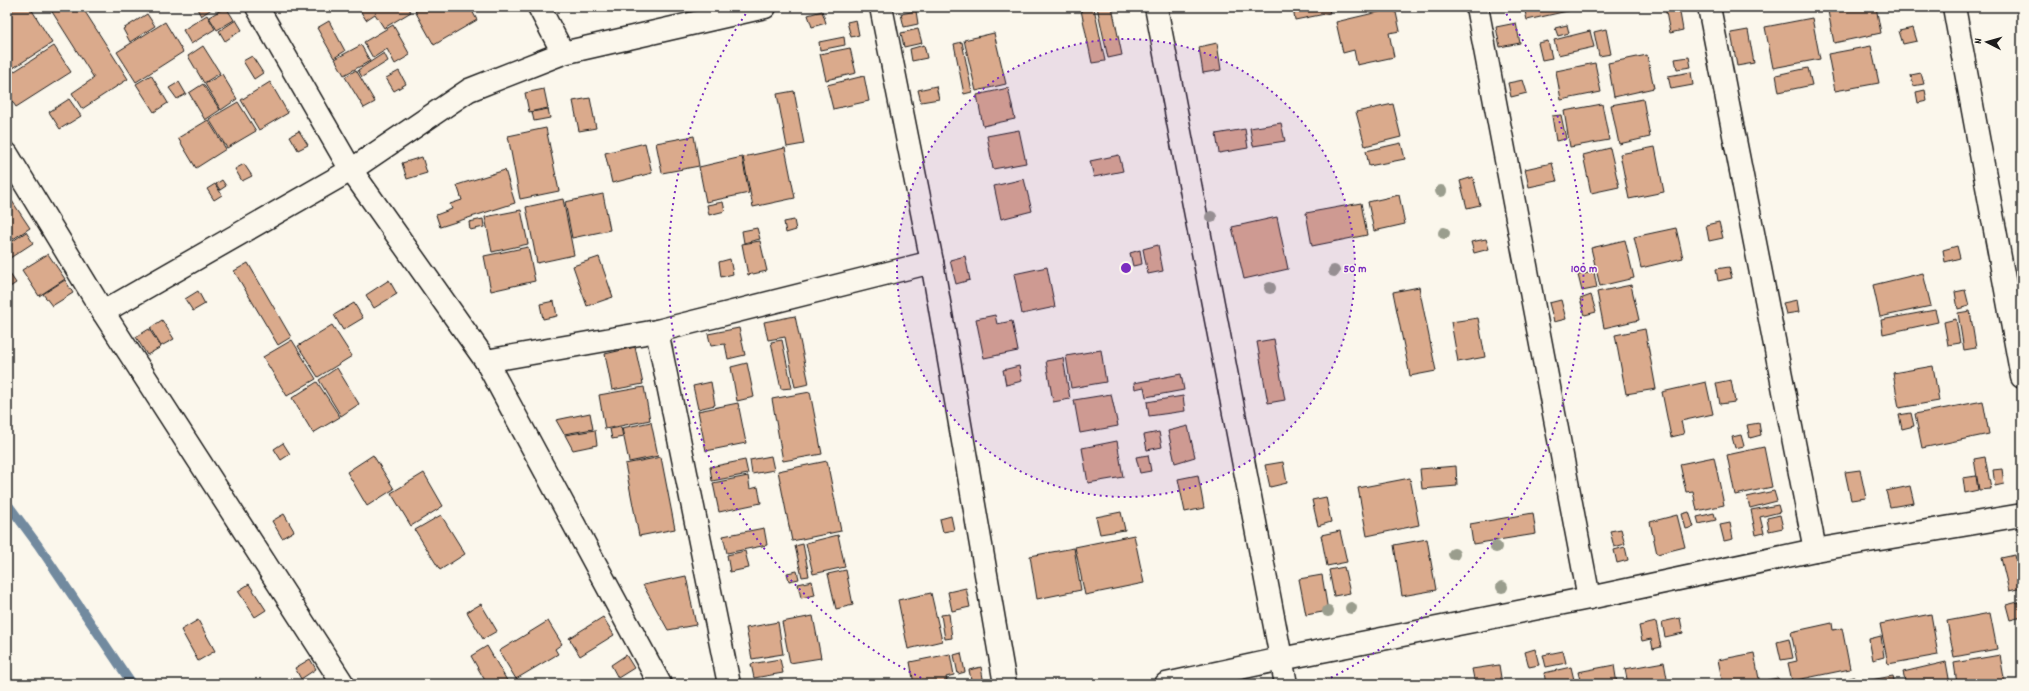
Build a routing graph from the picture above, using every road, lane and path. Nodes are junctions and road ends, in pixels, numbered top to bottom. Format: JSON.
{"nodes":[{"id":1,"x":257,"y":7,"type":"edge"},
{"id":2,"x":539,"y":7,"type":"edge"},
{"id":3,"x":765,"y":7,"type":"edge"},
{"id":4,"x":881,"y":7,"type":"edge"},
{"id":5,"x":1156,"y":7,"type":"edge"},
{"id":6,"x":1476,"y":7,"type":"edge"},
{"id":7,"x":1709,"y":7,"type":"edge"},
{"id":8,"x":1954,"y":7,"type":"edge"},
{"id":9,"x":563,"y":53,"type":"junction"},
{"id":10,"x":7,"y":154,"type":"edge"},
{"id":11,"x":351,"y":170,"type":"junction"},
{"id":12,"x":932,"y":262,"type":"junction"},
{"id":13,"x":102,"y":312,"type":"junction"},
{"id":14,"x":657,"y":331,"type":"junction"},
{"id":15,"x":486,"y":361,"type":"junction"},
{"id":16,"x":2022,"y":377,"type":"edge"},
{"id":17,"x":2022,"y":515,"type":"edge"},
{"id":18,"x":1815,"y":550,"type":"junction"},
{"id":19,"x":1589,"y":598,"type":"junction"},
{"id":20,"x":1281,"y":659,"type":"junction"},
{"id":21,"x":343,"y":684,"type":"edge"},
{"id":22,"x":660,"y":684,"type":"edge"},
{"id":23,"x":729,"y":684,"type":"edge"},
{"id":24,"x":1005,"y":684,"type":"edge"},
{"id":25,"x":1166,"y":684,"type":"edge"},
{"id":26,"x":1286,"y":684,"type":"edge"}],
"edges":[{"from":1,"to":11,"type":"street"},
{"from":2,"to":9,"type":"street"},
{"from":3,"to":9,"type":"street"},
{"from":4,"to":12,"type":"street"},
{"from":5,"to":20,"type":"street"},
{"from":6,"to":19,"type":"street"},
{"from":7,"to":18,"type":"street"},
{"from":8,"to":16,"type":"street"},
{"from":9,"to":11,"type":"street"},
{"from":10,"to":13,"type":"street"},
{"from":11,"to":13,"type":"street"},
{"from":11,"to":15,"type":"street"},
{"from":12,"to":14,"type":"street"},
{"from":12,"to":24,"type":"street"},
{"from":13,"to":21,"type":"street"},
{"from":14,"to":15,"type":"street"},
{"from":14,"to":23,"type":"street"},
{"from":15,"to":22,"type":"street"},
{"from":17,"to":18,"type":"street"},
{"from":18,"to":19,"type":"street"},
{"from":19,"to":20,"type":"street"},
{"from":20,"to":25,"type":"street"},
{"from":20,"to":26,"type":"street"}]}
